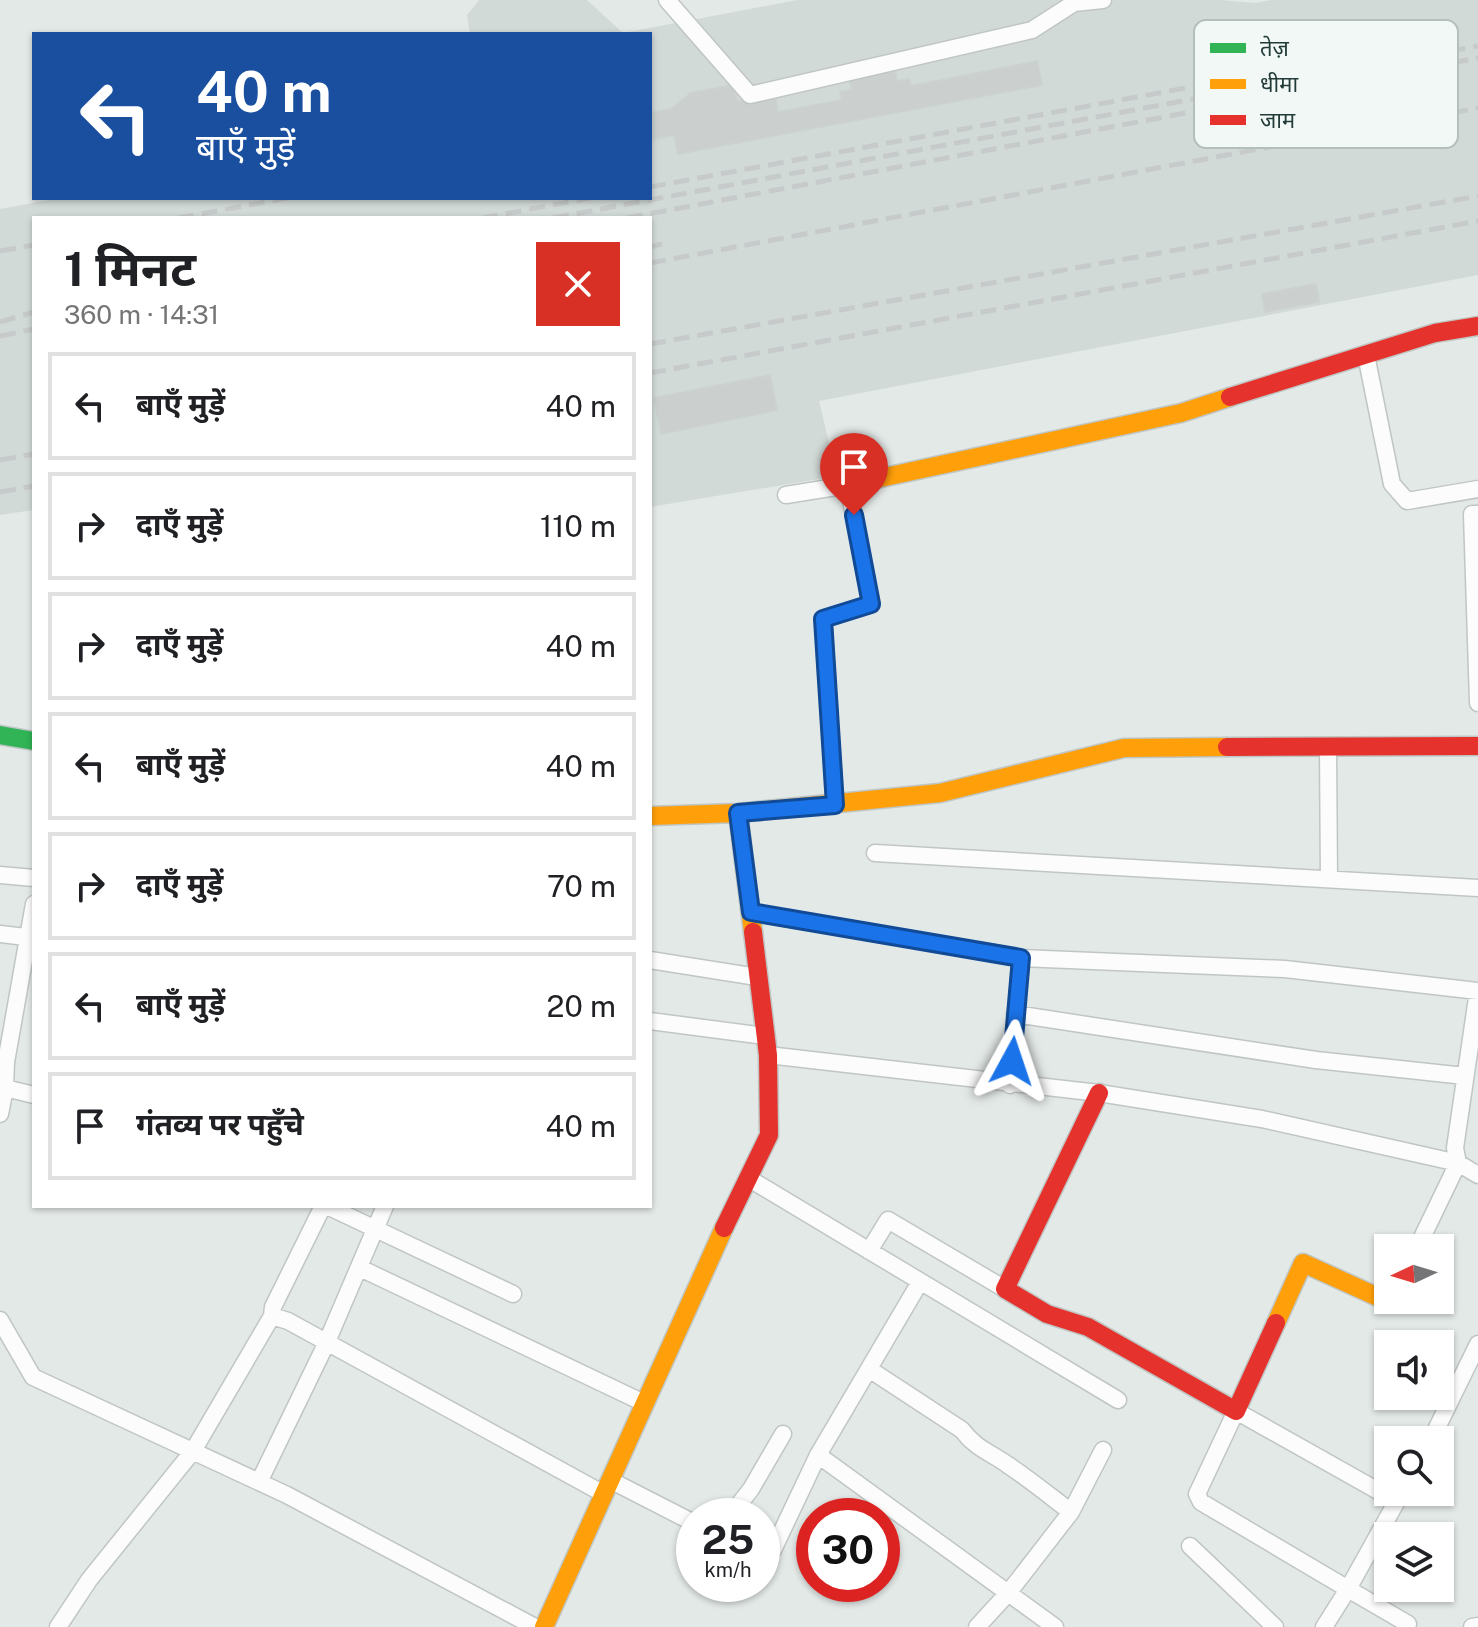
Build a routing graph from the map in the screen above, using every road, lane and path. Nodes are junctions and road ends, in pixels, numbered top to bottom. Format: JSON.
{"nodes":[{"id":1,"x":667,"y":0,"type":"edge"},
{"id":2,"x":1103,"y":0,"type":"edge"},
{"id":3,"x":1073,"y":2,"type":"edge"},
{"id":4,"x":1478,"y":326,"type":"edge"},
{"id":5,"x":1366,"y":355,"type":"junction"},
{"id":6,"x":848,"y":485,"type":"junction"},
{"id":7,"x":1472,"y":490,"type":"edge"},
{"id":8,"x":786,"y":495,"type":"dead end"},
{"id":9,"x":1475,"y":514,"type":"edge"},
{"id":10,"x":1478,"y":703,"type":"edge"},
{"id":11,"x":0,"y":735,"type":"edge"},
{"id":12,"x":32,"y":741,"type":"edge"},
{"id":13,"x":1478,"y":746,"type":"edge"},
{"id":14,"x":1328,"y":749,"type":"junction"},
{"id":15,"x":835,"y":805,"type":"junction"},
{"id":16,"x":738,"y":813,"type":"junction"},
{"id":17,"x":652,"y":816,"type":"edge"},
{"id":18,"x":875,"y":853,"type":"dead end"},
{"id":19,"x":0,"y":875,"type":"edge"},
{"id":20,"x":32,"y":878,"type":"edge"},
{"id":21,"x":1329,"y":879,"type":"junction"},
{"id":22,"x":1478,"y":888,"type":"edge"},
{"id":23,"x":751,"y":912,"type":"junction"},
{"id":24,"x":0,"y":934,"type":"edge"},
{"id":25,"x":31,"y":938,"type":"edge"},
{"id":26,"x":1021,"y":958,"type":"junction"},
{"id":27,"x":652,"y":960,"type":"edge"},
{"id":28,"x":757,"y":977,"type":"junction"},
{"id":29,"x":1478,"y":991,"type":"edge"},
{"id":30,"x":1015,"y":1014,"type":"junction"},
{"id":31,"x":652,"y":1021,"type":"edge"},
{"id":32,"x":767,"y":1046,"type":"junction"},
{"id":33,"x":1465,"y":1076,"type":"junction"},
{"id":34,"x":1010,"y":1085,"type":"junction"},
{"id":35,"x":5,"y":1088,"type":"junction"},
{"id":36,"x":1099,"y":1093,"type":"junction"},
{"id":37,"x":32,"y":1095,"type":"edge"},
{"id":38,"x":0,"y":1114,"type":"edge"},
{"id":39,"x":1458,"y":1163,"type":"junction"},
{"id":40,"x":1478,"y":1175,"type":"edge"},
{"id":41,"x":748,"y":1178,"type":"junction"},
{"id":42,"x":324,"y":1208,"type":"edge"},
{"id":43,"x":329,"y":1208,"type":"edge"},
{"id":44,"x":384,"y":1208,"type":"edge"},
{"id":45,"x":376,"y":1229,"type":"junction"},
{"id":46,"x":1424,"y":1234,"type":"edge"},
{"id":47,"x":869,"y":1251,"type":"junction"},
{"id":48,"x":360,"y":1268,"type":"junction"},
{"id":49,"x":920,"y":1282,"type":"junction"},
{"id":50,"x":1005,"y":1289,"type":"junction"},
{"id":51,"x":513,"y":1294,"type":"dead end"},
{"id":52,"x":1374,"y":1295,"type":"edge"},
{"id":53,"x":272,"y":1316,"type":"junction"},
{"id":54,"x":0,"y":1320,"type":"edge"},
{"id":55,"x":326,"y":1344,"type":"junction"},
{"id":56,"x":1478,"y":1344,"type":"edge"},
{"id":57,"x":869,"y":1369,"type":"junction"},
{"id":58,"x":1118,"y":1400,"type":"dead end"},
{"id":59,"x":644,"y":1403,"type":"junction"},
{"id":60,"x":1236,"y":1411,"type":"junction"},
{"id":61,"x":1438,"y":1426,"type":"edge"},
{"id":62,"x":783,"y":1434,"type":"dead end"},
{"id":63,"x":1103,"y":1450,"type":"dead end"},
{"id":64,"x":193,"y":1451,"type":"junction"},
{"id":65,"x":818,"y":1455,"type":"junction"},
{"id":66,"x":259,"y":1482,"type":"junction"},
{"id":67,"x":607,"y":1487,"type":"junction"},
{"id":68,"x":1374,"y":1489,"type":"edge"},
{"id":69,"x":744,"y":1498,"type":"edge"},
{"id":70,"x":1394,"y":1506,"type":"edge"},
{"id":71,"x":1071,"y":1512,"type":"junction"},
{"id":72,"x":676,"y":1516,"type":"edge"},
{"id":73,"x":780,"y":1535,"type":"edge"},
{"id":74,"x":1190,"y":1546,"type":"dead end"},
{"id":75,"x":1348,"y":1589,"type":"junction"},
{"id":76,"x":1009,"y":1592,"type":"junction"},
{"id":77,"x":1408,"y":1624,"type":"dead end"},
{"id":78,"x":58,"y":1627,"type":"edge"},
{"id":79,"x":535,"y":1627,"type":"edge"},
{"id":80,"x":544,"y":1627,"type":"edge"},
{"id":81,"x":977,"y":1627,"type":"edge"},
{"id":82,"x":1055,"y":1627,"type":"edge"},
{"id":83,"x":1275,"y":1627,"type":"edge"},
{"id":84,"x":1324,"y":1627,"type":"edge"}],
"edges":[{"from":1,"to":3,"type":"street"},
{"from":2,"to":3,"type":"street"},
{"from":4,"to":5,"type":"street"},
{"from":5,"to":6,"type":"street"},
{"from":5,"to":7,"type":"street"},
{"from":6,"to":8,"type":"street"},
{"from":6,"to":15,"type":"street"},
{"from":7,"to":9,"type":"street"},
{"from":9,"to":10,"type":"street"},
{"from":11,"to":12,"type":"street"},
{"from":13,"to":14,"type":"street"},
{"from":14,"to":15,"type":"street"},
{"from":14,"to":21,"type":"street"},
{"from":15,"to":16,"type":"street"},
{"from":16,"to":17,"type":"street"},
{"from":16,"to":23,"type":"street"},
{"from":18,"to":21,"type":"street"},
{"from":19,"to":20,"type":"street"},
{"from":21,"to":22,"type":"street"},
{"from":23,"to":26,"type":"street"},
{"from":23,"to":28,"type":"street"},
{"from":24,"to":25,"type":"street"},
{"from":25,"to":35,"type":"street"},
{"from":26,"to":29,"type":"street"},
{"from":26,"to":30,"type":"street"},
{"from":27,"to":28,"type":"street"},
{"from":28,"to":32,"type":"street"},
{"from":29,"to":33,"type":"street"},
{"from":30,"to":33,"type":"street"},
{"from":30,"to":34,"type":"street"},
{"from":31,"to":32,"type":"street"},
{"from":32,"to":34,"type":"street"},
{"from":32,"to":41,"type":"street"},
{"from":33,"to":39,"type":"street"},
{"from":34,"to":36,"type":"street"},
{"from":35,"to":37,"type":"street"},
{"from":35,"to":38,"type":"street"},
{"from":36,"to":39,"type":"street"},
{"from":36,"to":50,"type":"street"},
{"from":39,"to":40,"type":"street"},
{"from":39,"to":46,"type":"street"},
{"from":41,"to":47,"type":"street"},
{"from":41,"to":59,"type":"street"},
{"from":42,"to":53,"type":"street"},
{"from":43,"to":45,"type":"street"},
{"from":44,"to":45,"type":"street"},
{"from":45,"to":48,"type":"street"},
{"from":45,"to":51,"type":"street"},
{"from":47,"to":49,"type":"street"},
{"from":47,"to":50,"type":"street"},
{"from":48,"to":55,"type":"street"},
{"from":48,"to":59,"type":"street"},
{"from":49,"to":57,"type":"street"},
{"from":49,"to":58,"type":"street"},
{"from":50,"to":60,"type":"street"},
{"from":52,"to":60,"type":"street"},
{"from":53,"to":55,"type":"street"},
{"from":53,"to":64,"type":"street"},
{"from":54,"to":64,"type":"street"},
{"from":55,"to":66,"type":"street"},
{"from":55,"to":67,"type":"street"},
{"from":56,"to":61,"type":"street"},
{"from":57,"to":65,"type":"street"},
{"from":57,"to":71,"type":"street"},
{"from":59,"to":67,"type":"street"},
{"from":60,"to":68,"type":"street"},
{"from":60,"to":75,"type":"street"},
{"from":62,"to":69,"type":"street"},
{"from":63,"to":71,"type":"street"},
{"from":64,"to":66,"type":"street"},
{"from":64,"to":78,"type":"street"},
{"from":65,"to":73,"type":"street"},
{"from":65,"to":76,"type":"street"},
{"from":66,"to":79,"type":"street"},
{"from":67,"to":72,"type":"street"},
{"from":67,"to":80,"type":"street"},
{"from":70,"to":75,"type":"street"},
{"from":71,"to":76,"type":"street"},
{"from":74,"to":83,"type":"street"},
{"from":75,"to":77,"type":"street"},
{"from":75,"to":84,"type":"street"},
{"from":76,"to":81,"type":"street"},
{"from":76,"to":82,"type":"street"}]}
